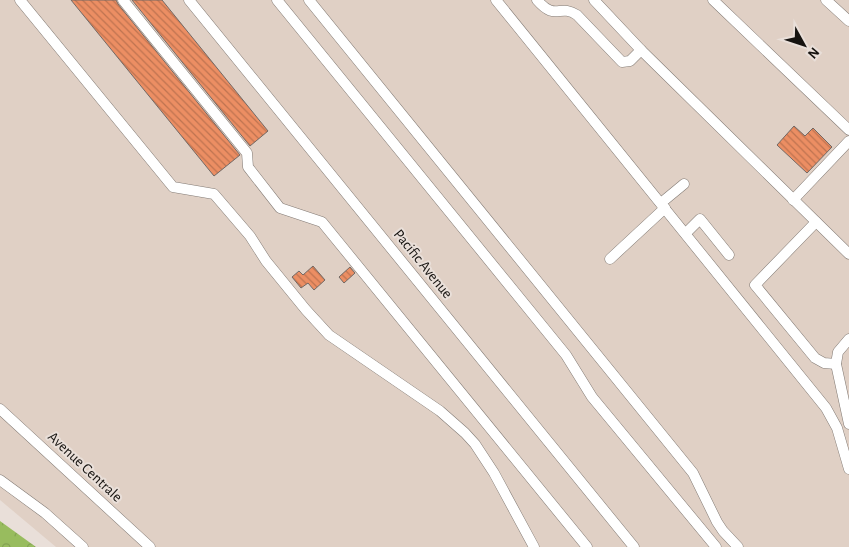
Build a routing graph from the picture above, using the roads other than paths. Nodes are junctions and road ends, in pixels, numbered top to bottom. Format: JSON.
{"nodes":[{"id":1,"x":20,"y":0,"type":"edge"},
{"id":2,"x":123,"y":0,"type":"edge"},
{"id":3,"x":189,"y":0,"type":"edge"},
{"id":4,"x":277,"y":0,"type":"edge"},
{"id":5,"x":310,"y":0,"type":"edge"},
{"id":6,"x":496,"y":0,"type":"edge"},
{"id":7,"x":537,"y":0,"type":"edge"},
{"id":8,"x":594,"y":0,"type":"edge"},
{"id":9,"x":713,"y":0,"type":"edge"},
{"id":10,"x":826,"y":0,"type":"edge"},
{"id":11,"x":849,"y":22,"type":"edge"},
{"id":12,"x":641,"y":50,"type":"junction"},
{"id":13,"x":849,"y":130,"type":"edge"},
{"id":14,"x":849,"y":141,"type":"edge"},
{"id":15,"x":684,"y":184,"type":"dead end"},
{"id":16,"x":793,"y":200,"type":"junction"},
{"id":17,"x":663,"y":206,"type":"junction"},
{"id":18,"x":816,"y":222,"type":"junction"},
{"id":19,"x":686,"y":233,"type":"junction"},
{"id":20,"x":849,"y":254,"type":"edge"},
{"id":21,"x":729,"y":255,"type":"dead end"},
{"id":22,"x":610,"y":259,"type":"dead end"},
{"id":23,"x":849,"y":339,"type":"edge"},
{"id":24,"x":836,"y":364,"type":"junction"},
{"id":25,"x":0,"y":409,"type":"edge"},
{"id":26,"x":849,"y":424,"type":"edge"},
{"id":27,"x":849,"y":469,"type":"edge"},
{"id":28,"x":0,"y":480,"type":"edge"},
{"id":29,"x":83,"y":547,"type":"edge"},
{"id":30,"x":150,"y":547,"type":"edge"},
{"id":31,"x":534,"y":547,"type":"edge"},
{"id":32,"x":587,"y":547,"type":"edge"},
{"id":33,"x":634,"y":547,"type":"edge"},
{"id":34,"x":716,"y":547,"type":"edge"},
{"id":35,"x":738,"y":547,"type":"edge"}],
"edges":[{"from":1,"to":31,"type":"street"},
{"from":2,"to":32,"type":"street"},
{"from":3,"to":33,"type":"street","name":"Pacific Avenue"},
{"from":4,"to":34,"type":"street"},
{"from":5,"to":35,"type":"street"},
{"from":6,"to":17,"type":"street"},
{"from":7,"to":12,"type":"street"},
{"from":8,"to":12,"type":"street"},
{"from":9,"to":13,"type":"street"},
{"from":10,"to":11,"type":"street"},
{"from":12,"to":16,"type":"street"},
{"from":14,"to":16,"type":"street"},
{"from":15,"to":17,"type":"street"},
{"from":16,"to":18,"type":"street"},
{"from":17,"to":19,"type":"street"},
{"from":17,"to":22,"type":"street"},
{"from":18,"to":20,"type":"street"},
{"from":18,"to":24,"type":"street"},
{"from":19,"to":21,"type":"street"},
{"from":19,"to":27,"type":"street"},
{"from":23,"to":24,"type":"street"},
{"from":24,"to":26,"type":"street"},
{"from":25,"to":30,"type":"street","name":"Avenue Centrale"},
{"from":28,"to":29,"type":"street"}]}
